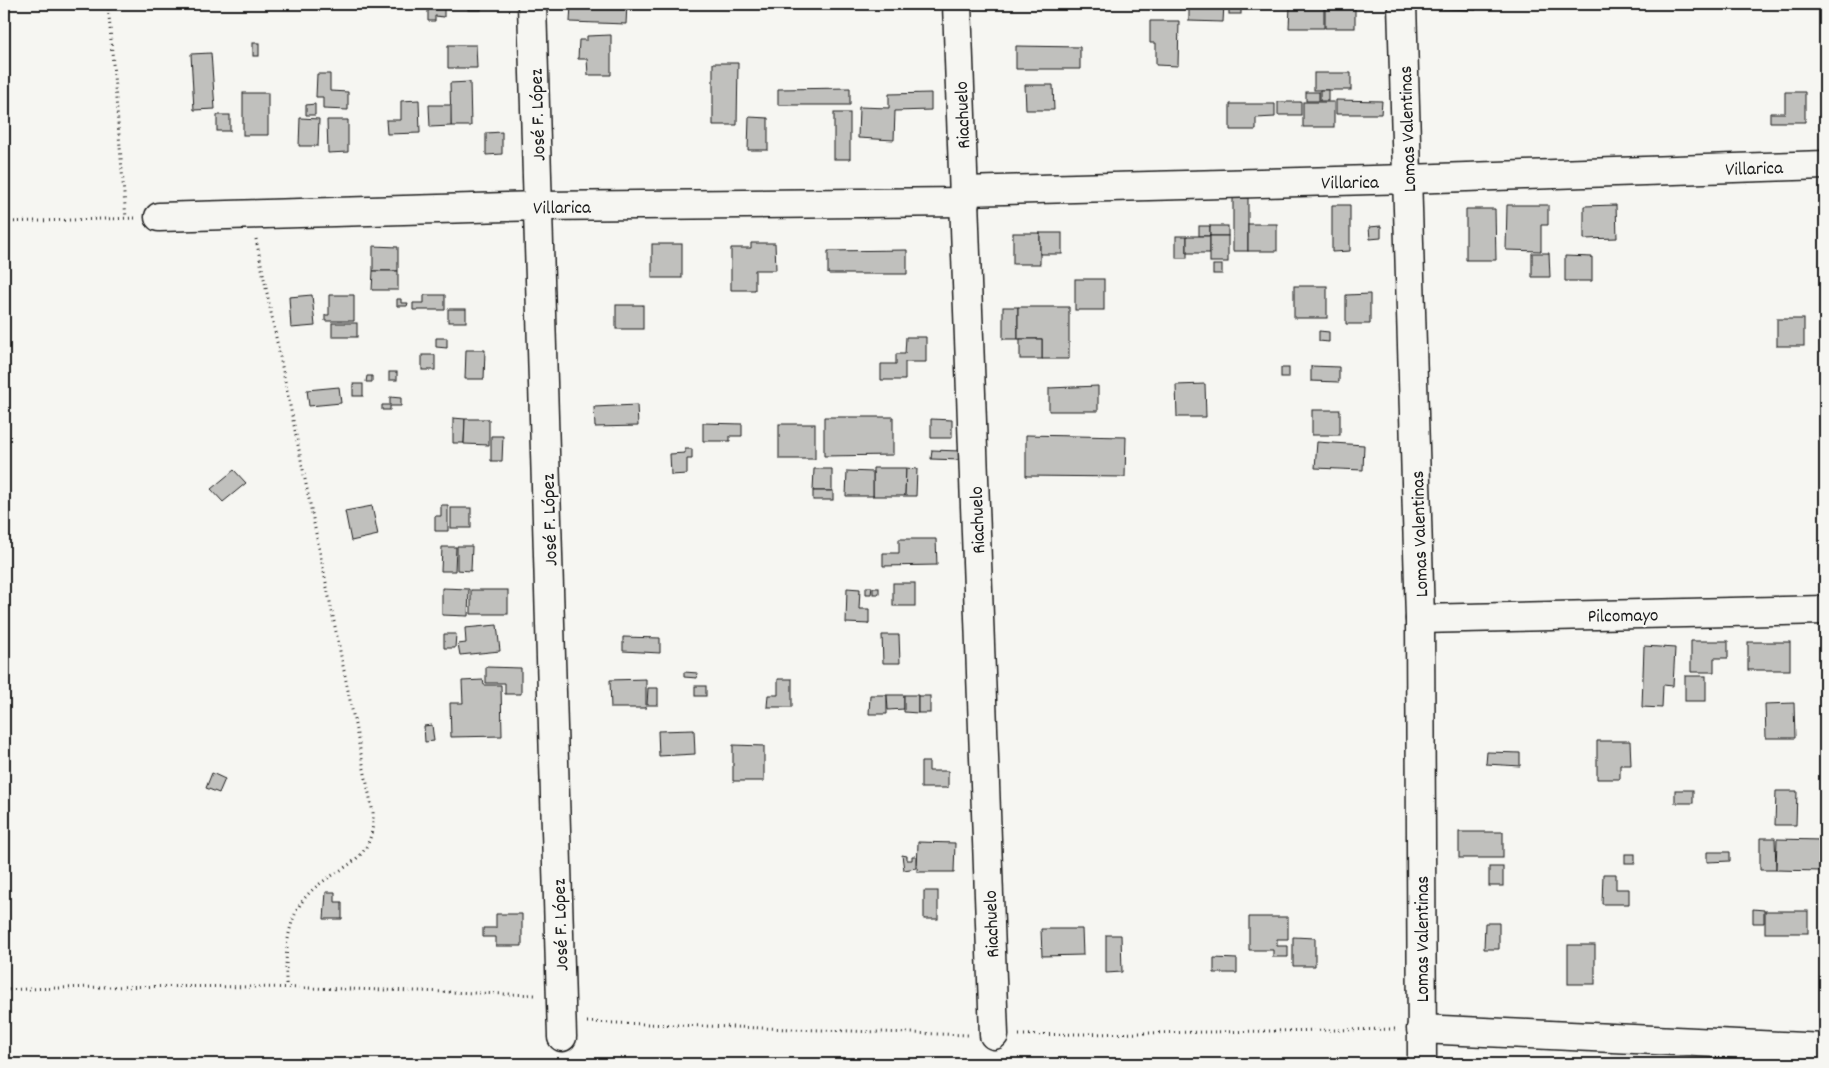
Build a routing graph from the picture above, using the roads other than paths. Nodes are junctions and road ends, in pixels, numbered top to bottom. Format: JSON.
{"nodes":[{"id":1,"x":532,"y":4,"type":"edge"},
{"id":2,"x":957,"y":4,"type":"edge"},
{"id":3,"x":1402,"y":4,"type":"edge"},
{"id":4,"x":1825,"y":164,"type":"edge"},
{"id":5,"x":1408,"y":180,"type":"junction"},
{"id":6,"x":964,"y":196,"type":"junction"},
{"id":7,"x":540,"y":206,"type":"junction"},
{"id":8,"x":159,"y":216,"type":"road end"},
{"id":9,"x":1825,"y":610,"type":"edge"},
{"id":10,"x":1420,"y":619,"type":"junction"},
{"id":11,"x":1421,"y":1029,"type":"junction"},
{"id":12,"x":994,"y":1035,"type":"dead end"},
{"id":13,"x":562,"y":1037,"type":"dead end"},
{"id":14,"x":1825,"y":1048,"type":"edge"},
{"id":15,"x":1422,"y":1064,"type":"edge"}],
"edges":[{"from":1,"to":7,"type":"street","name":"José F. López"},
{"from":2,"to":6,"type":"street","name":"Riachuelo"},
{"from":3,"to":5,"type":"street","name":"Lomas Valentinas"},
{"from":4,"to":5,"type":"street","name":"Villarica"},
{"from":5,"to":6,"type":"street","name":"Villarica"},
{"from":5,"to":10,"type":"street","name":"Lomas Valentinas"},
{"from":6,"to":7,"type":"street","name":"Villarica"},
{"from":6,"to":12,"type":"street","name":"Riachuelo"},
{"from":7,"to":8,"type":"street","name":"Villarica"},
{"from":7,"to":13,"type":"street","name":"José F. López"},
{"from":9,"to":10,"type":"street","name":"Pilcomayo"},
{"from":10,"to":11,"type":"street","name":"Lomas Valentinas"},
{"from":11,"to":14,"type":"street"},
{"from":11,"to":15,"type":"street","name":"Lomas Valentinas"}]}
